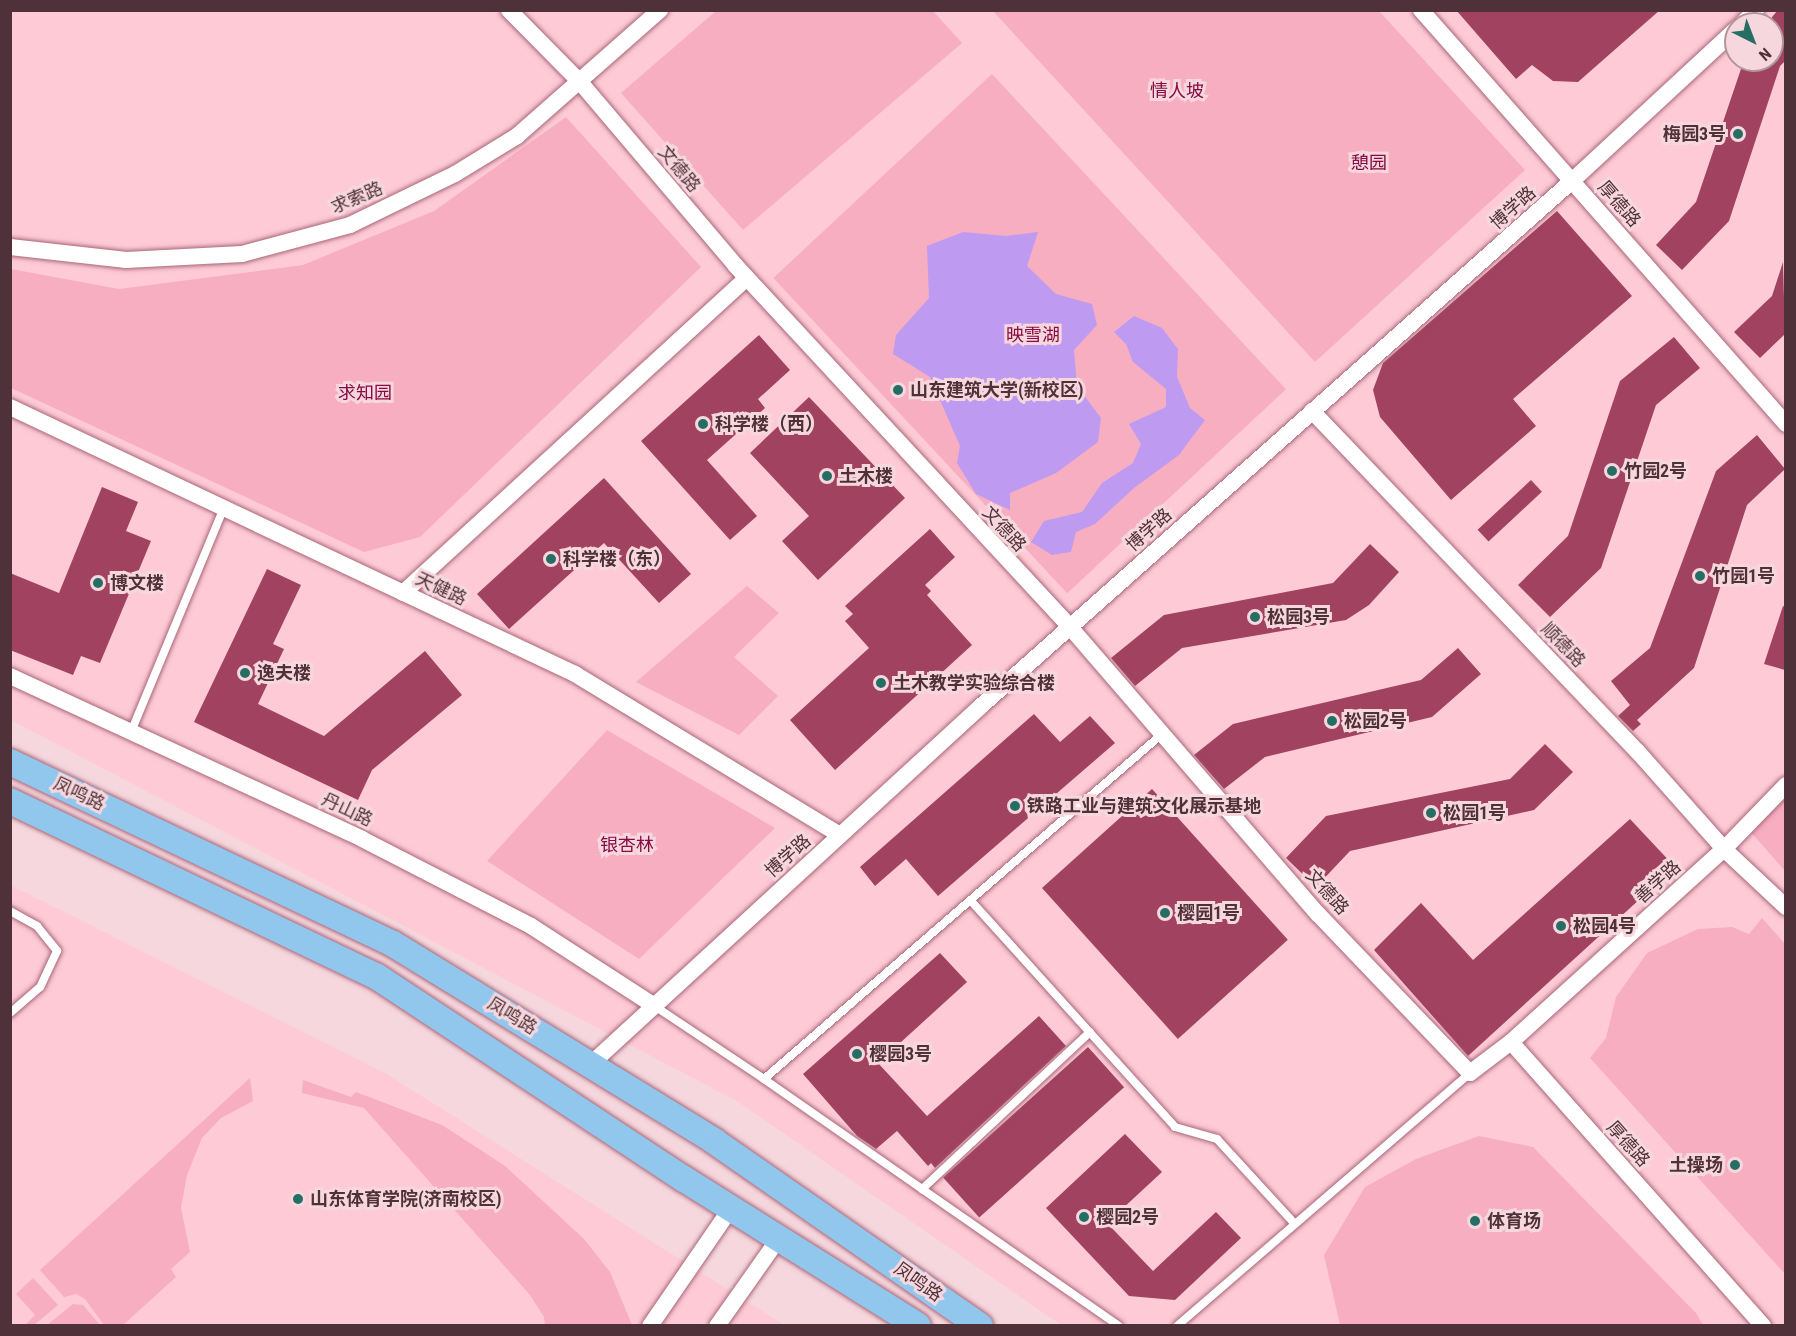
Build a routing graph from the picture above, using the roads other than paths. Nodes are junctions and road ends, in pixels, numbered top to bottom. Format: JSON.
{"nodes":[{"id":1,"x":510,"y":10,"type":"edge"},
{"id":2,"x":660,"y":10,"type":"edge"},
{"id":3,"x":1421,"y":10,"type":"edge"},
{"id":4,"x":1724,"y":40,"type":"edge"},
{"id":5,"x":580,"y":82,"type":"junction"},
{"id":6,"x":1572,"y":181,"type":"junction"},
{"id":7,"x":10,"y":247,"type":"edge"},
{"id":8,"x":747,"y":278,"type":"junction"},
{"id":9,"x":10,"y":407,"type":"edge"},
{"id":10,"x":1312,"y":411,"type":"junction"},
{"id":11,"x":1785,"y":424,"type":"edge"},
{"id":12,"x":224,"y":508,"type":"junction"},
{"id":13,"x":403,"y":593,"type":"junction"},
{"id":14,"x":1070,"y":627,"type":"junction"},
{"id":15,"x":10,"y":676,"type":"edge"},
{"id":16,"x":131,"y":732,"type":"junction"},
{"id":17,"x":1162,"y":734,"type":"junction"},
{"id":18,"x":10,"y":762,"type":"edge"},
{"id":19,"x":1785,"y":785,"type":"edge"},
{"id":20,"x":10,"y":801,"type":"edge"},
{"id":21,"x":840,"y":835,"type":"junction"},
{"id":22,"x":1724,"y":849,"type":"junction"},
{"id":23,"x":972,"y":902,"type":"junction"},
{"id":24,"x":1785,"y":907,"type":"edge"},
{"id":25,"x":10,"y":911,"type":"edge"},
{"id":26,"x":653,"y":1005,"type":"junction"},
{"id":27,"x":10,"y":1013,"type":"edge"},
{"id":28,"x":1090,"y":1032,"type":"junction"},
{"id":29,"x":1511,"y":1042,"type":"junction"},
{"id":30,"x":591,"y":1064,"type":"junction"},
{"id":31,"x":1470,"y":1073,"type":"junction"},
{"id":32,"x":764,"y":1079,"type":"junction"},
{"id":33,"x":922,"y":1189,"type":"junction"},
{"id":34,"x":731,"y":1208,"type":"junction"},
{"id":35,"x":1294,"y":1222,"type":"junction"},
{"id":36,"x":779,"y":1238,"type":"junction"},
{"id":37,"x":650,"y":1326,"type":"edge"},
{"id":38,"x":717,"y":1326,"type":"edge"},
{"id":39,"x":918,"y":1326,"type":"edge"},
{"id":40,"x":980,"y":1326,"type":"edge"},
{"id":41,"x":1119,"y":1326,"type":"edge"},
{"id":42,"x":1177,"y":1326,"type":"edge"},
{"id":43,"x":1763,"y":1326,"type":"edge"}],
"edges":[{"from":1,"to":5,"type":"street","name":"文德路"},
{"from":2,"to":5,"type":"street","name":"求索路"},
{"from":3,"to":6,"type":"street","name":"厚德路"},
{"from":4,"to":6,"type":"street","name":"博学路"},
{"from":5,"to":7,"type":"street","name":"求索路"},
{"from":5,"to":8,"type":"street","name":"文德路"},
{"from":6,"to":10,"type":"street","name":"博学路"},
{"from":6,"to":11,"type":"street","name":"厚德路"},
{"from":8,"to":13,"type":"street"},
{"from":8,"to":14,"type":"street","name":"文德路"},
{"from":9,"to":12,"type":"street","name":"天健路"},
{"from":10,"to":14,"type":"street","name":"博学路"},
{"from":10,"to":22,"type":"street","name":"顺德路"},
{"from":12,"to":13,"type":"street","name":"天健路"},
{"from":12,"to":16,"type":"lane"},
{"from":13,"to":21,"type":"street","name":"天健路"},
{"from":14,"to":17,"type":"street","name":"文德路"},
{"from":14,"to":21,"type":"street","name":"博学路"},
{"from":15,"to":16,"type":"street","name":"丹山路"},
{"from":16,"to":26,"type":"street","name":"丹山路"},
{"from":17,"to":23,"type":"lane"},
{"from":17,"to":31,"type":"street","name":"文德路"},
{"from":18,"to":30,"type":"main road","name":"凤鸣路"},
{"from":19,"to":22,"type":"street","name":"善学路"},
{"from":20,"to":34,"type":"main road","name":"凤鸣路"},
{"from":21,"to":26,"type":"street","name":"博学路"},
{"from":22,"to":24,"type":"street","name":"顺德路"},
{"from":22,"to":29,"type":"street","name":"善学路"},
{"from":23,"to":28,"type":"lane"},
{"from":23,"to":32,"type":"lane"},
{"from":25,"to":27,"type":"lane"},
{"from":26,"to":30,"type":"street","name":"博学路"},
{"from":26,"to":32,"type":"lane"},
{"from":28,"to":33,"type":"lane"},
{"from":28,"to":35,"type":"lane"},
{"from":29,"to":31,"type":"street","name":"善学路"},
{"from":29,"to":43,"type":"street","name":"厚德路"},
{"from":30,"to":40,"type":"main road","name":"凤鸣路"},
{"from":31,"to":35,"type":"lane"},
{"from":32,"to":33,"type":"lane"},
{"from":33,"to":41,"type":"lane"},
{"from":34,"to":36,"type":"main road","name":"凤鸣路"},
{"from":34,"to":37,"type":"street"},
{"from":35,"to":42,"type":"lane"},
{"from":36,"to":38,"type":"street"},
{"from":36,"to":39,"type":"main road","name":"凤鸣路"}]}
